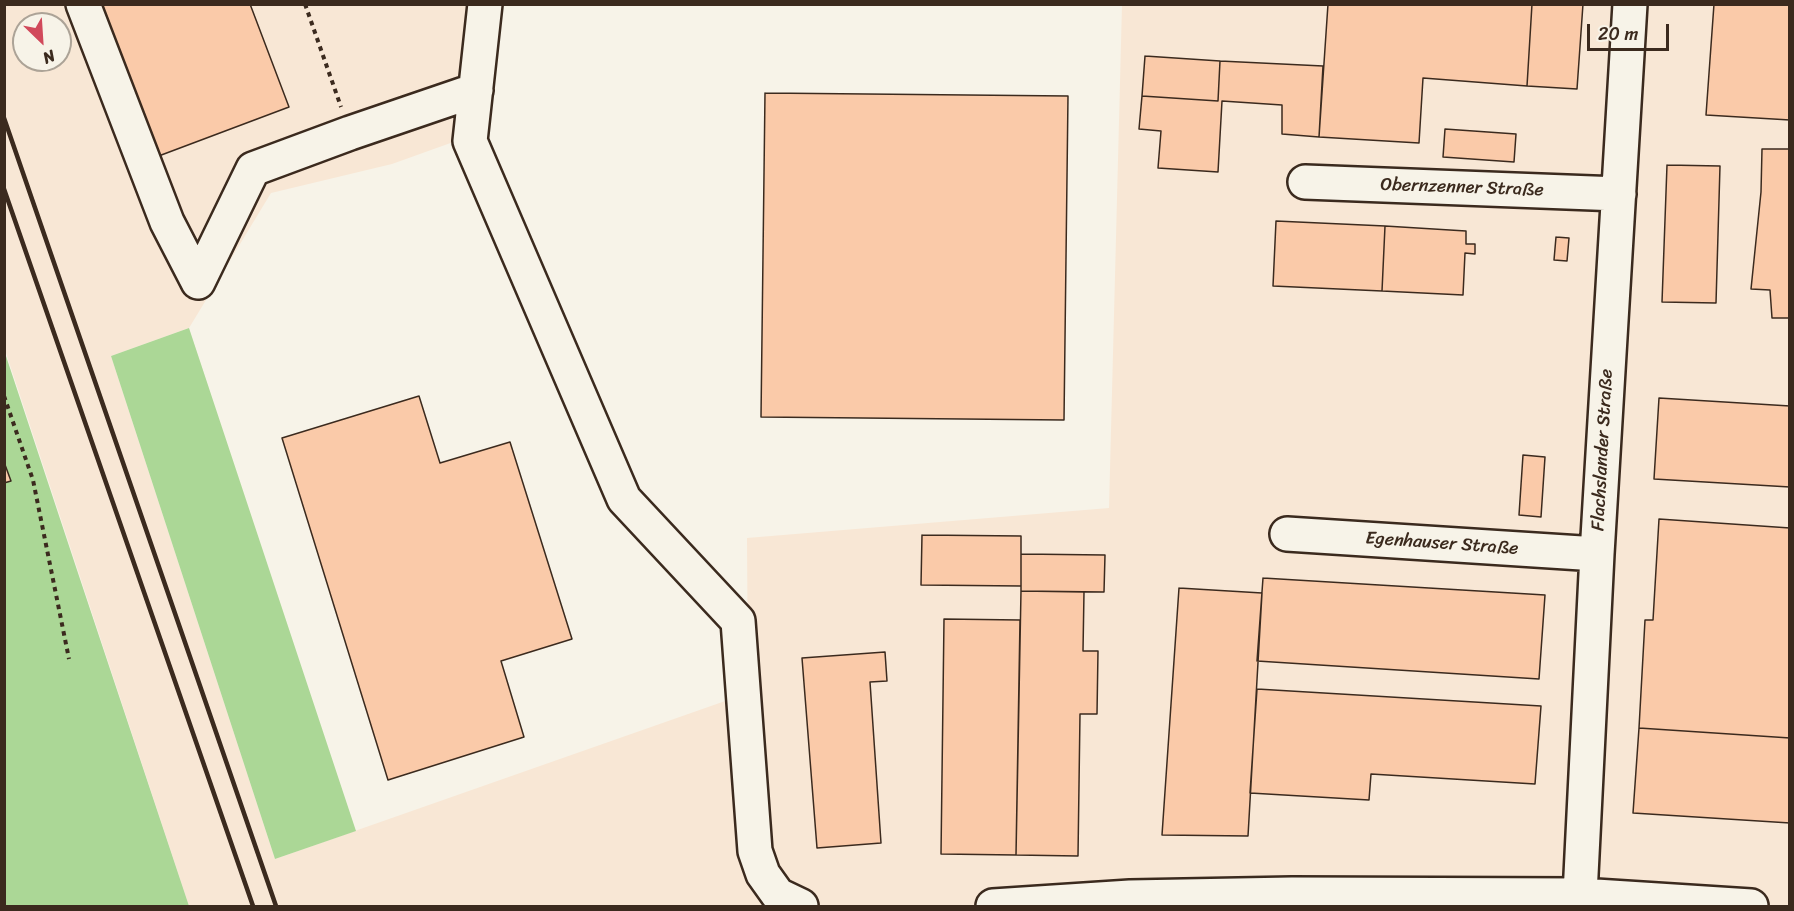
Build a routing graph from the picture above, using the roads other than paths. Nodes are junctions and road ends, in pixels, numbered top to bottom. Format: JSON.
{"nodes":[{"id":1,"x":83,"y":4,"type":"edge"},
{"id":2,"x":485,"y":4,"type":"edge"},
{"id":3,"x":1630,"y":4,"type":"edge"},
{"id":4,"x":476,"y":90,"type":"junction"},
{"id":5,"x":1305,"y":182,"type":"dead end"},
{"id":6,"x":1619,"y":194,"type":"junction"},
{"id":7,"x":1287,"y":534,"type":"dead end"},
{"id":8,"x":1597,"y":554,"type":"junction"},
{"id":9,"x":1580,"y":895,"type":"junction"},
{"id":10,"x":789,"y":901,"type":"edge"},
{"id":11,"x":993,"y":906,"type":"edge"},
{"id":12,"x":1751,"y":906,"type":"edge"}],
"edges":[{"from":1,"to":4,"type":"street"},
{"from":2,"to":4,"type":"street"},
{"from":3,"to":6,"type":"street","name":"Flachslander Straße"},
{"from":4,"to":10,"type":"street"},
{"from":5,"to":6,"type":"street","name":"Obernzenner Straße"},
{"from":6,"to":8,"type":"street","name":"Flachslander Straße"},
{"from":7,"to":8,"type":"street","name":"Egenhauser Straße"},
{"from":8,"to":9,"type":"street","name":"Flachslander Straße"},
{"from":9,"to":11,"type":"street"},
{"from":9,"to":12,"type":"street"}]}
